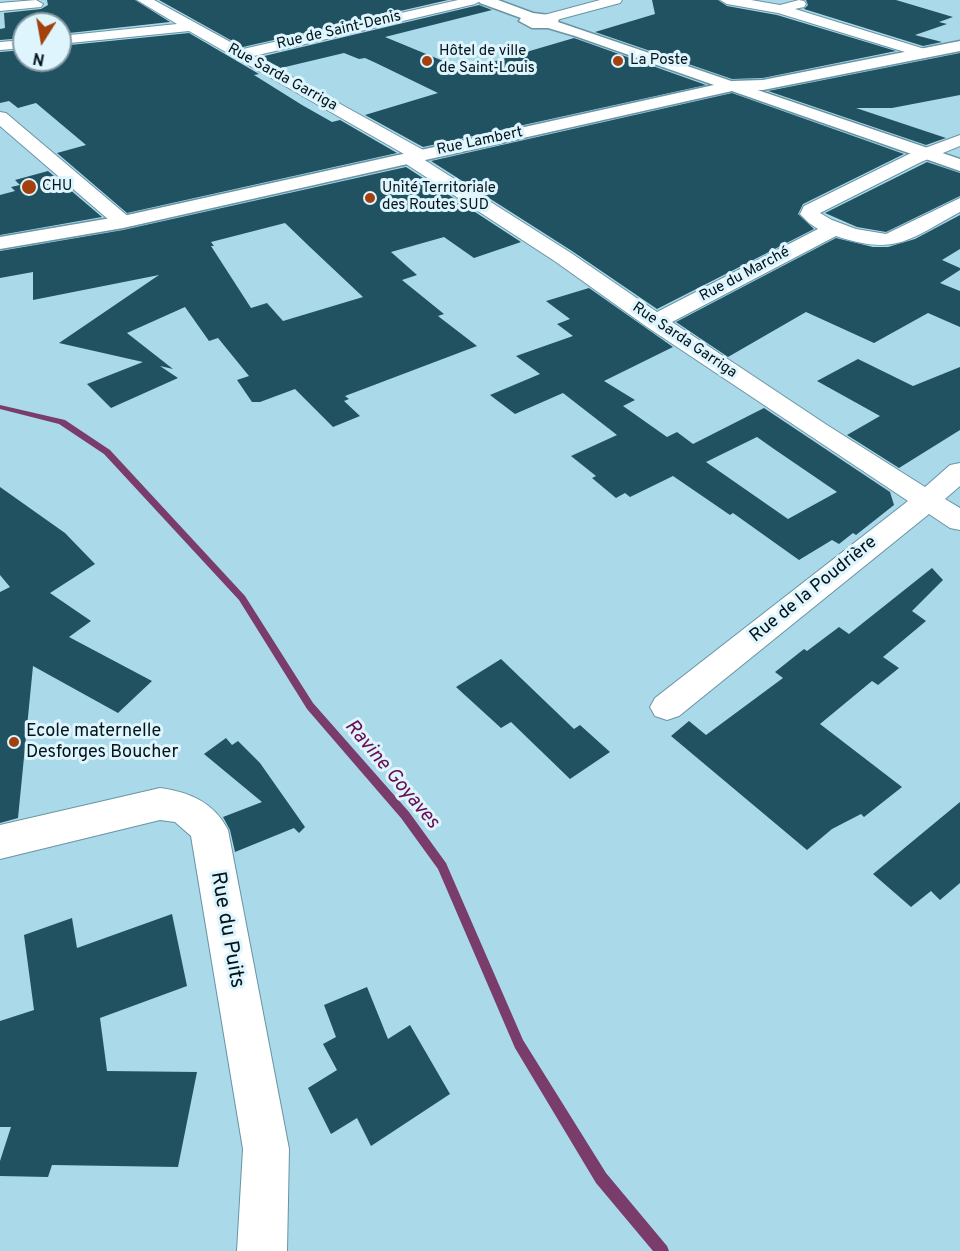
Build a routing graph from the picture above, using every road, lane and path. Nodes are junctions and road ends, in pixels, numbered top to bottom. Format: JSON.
{"nodes":[{"id":1,"x":144,"y":0,"type":"edge"},
{"id":2,"x":475,"y":0,"type":"edge"},
{"id":3,"x":481,"y":0,"type":"edge"},
{"id":4,"x":486,"y":0,"type":"edge"},
{"id":5,"x":615,"y":0,"type":"edge"},
{"id":6,"x":728,"y":0,"type":"edge"},
{"id":7,"x":812,"y":0,"type":"edge"},
{"id":8,"x":37,"y":2,"type":"edge"},
{"id":9,"x":0,"y":7,"type":"edge"},
{"id":10,"x":780,"y":9,"type":"junction"},
{"id":11,"x":524,"y":15,"type":"junction"},
{"id":12,"x":549,"y":21,"type":"junction"},
{"id":13,"x":191,"y":27,"type":"junction"},
{"id":14,"x":72,"y":37,"type":"edge"},
{"id":15,"x":960,"y":46,"type":"edge"},
{"id":16,"x":923,"y":53,"type":"junction"},
{"id":17,"x":238,"y":55,"type":"junction"},
{"id":18,"x":733,"y":86,"type":"junction"},
{"id":19,"x":0,"y":117,"type":"edge"},
{"id":20,"x":960,"y":140,"type":"edge"},
{"id":21,"x":928,"y":153,"type":"junction"},
{"id":22,"x":414,"y":156,"type":"junction"},
{"id":23,"x":960,"y":165,"type":"edge"},
{"id":24,"x":960,"y":204,"type":"edge"},
{"id":25,"x":123,"y":222,"type":"junction"},
{"id":26,"x":835,"y":228,"type":"junction"},
{"id":27,"x":0,"y":243,"type":"edge"},
{"id":28,"x":655,"y":322,"type":"junction"},
{"id":29,"x":960,"y":471,"type":"edge"},
{"id":30,"x":925,"y":500,"type":"junction"},
{"id":31,"x":960,"y":521,"type":"edge"},
{"id":32,"x":667,"y":707,"type":"dead end"},
{"id":33,"x":0,"y":843,"type":"edge"},
{"id":34,"x":262,"y":1251,"type":"edge"}],
"edges":[{"from":1,"to":13,"type":"street","name":"Rue Sarda Garriga"},
{"from":2,"to":11,"type":"main road"},
{"from":2,"to":17,"type":"street","name":"Rue de Saint-Denis"},
{"from":3,"to":4,"type":"street"},
{"from":4,"to":11,"type":"main road"},
{"from":5,"to":12,"type":"street"},
{"from":6,"to":10,"type":"street"},
{"from":7,"to":10,"type":"street"},
{"from":8,"to":9,"type":"street"},
{"from":10,"to":16,"type":"street"},
{"from":11,"to":12,"type":"main road"},
{"from":12,"to":18,"type":"main road"},
{"from":13,"to":14,"type":"street"},
{"from":13,"to":17,"type":"street","name":"Rue Sarda Garriga"},
{"from":15,"to":16,"type":"main road","name":"Rue Lambert"},
{"from":16,"to":18,"type":"main road","name":"Rue Lambert"},
{"from":17,"to":22,"type":"street","name":"Rue Sarda Garriga"},
{"from":18,"to":21,"type":"main road"},
{"from":18,"to":22,"type":"main road","name":"Rue Lambert"},
{"from":19,"to":25,"type":"street"},
{"from":20,"to":21,"type":"street"},
{"from":21,"to":23,"type":"main road"},
{"from":21,"to":26,"type":"street"},
{"from":22,"to":25,"type":"main road","name":"Rue Lambert"},
{"from":22,"to":28,"type":"street","name":"Rue Sarda Garriga"},
{"from":24,"to":26,"type":"street"},
{"from":25,"to":27,"type":"main road","name":"Rue Lambert"},
{"from":26,"to":28,"type":"street","name":"Rue du Marché"},
{"from":28,"to":30,"type":"street","name":"Rue Sarda Garriga"},
{"from":29,"to":30,"type":"street","name":"Rue de la Poudrière"},
{"from":30,"to":31,"type":"street","name":"Rue Sarda Garriga"},
{"from":30,"to":32,"type":"street","name":"Rue de la Poudrière"},
{"from":33,"to":34,"type":"street","name":"Rue du Puits"}]}
